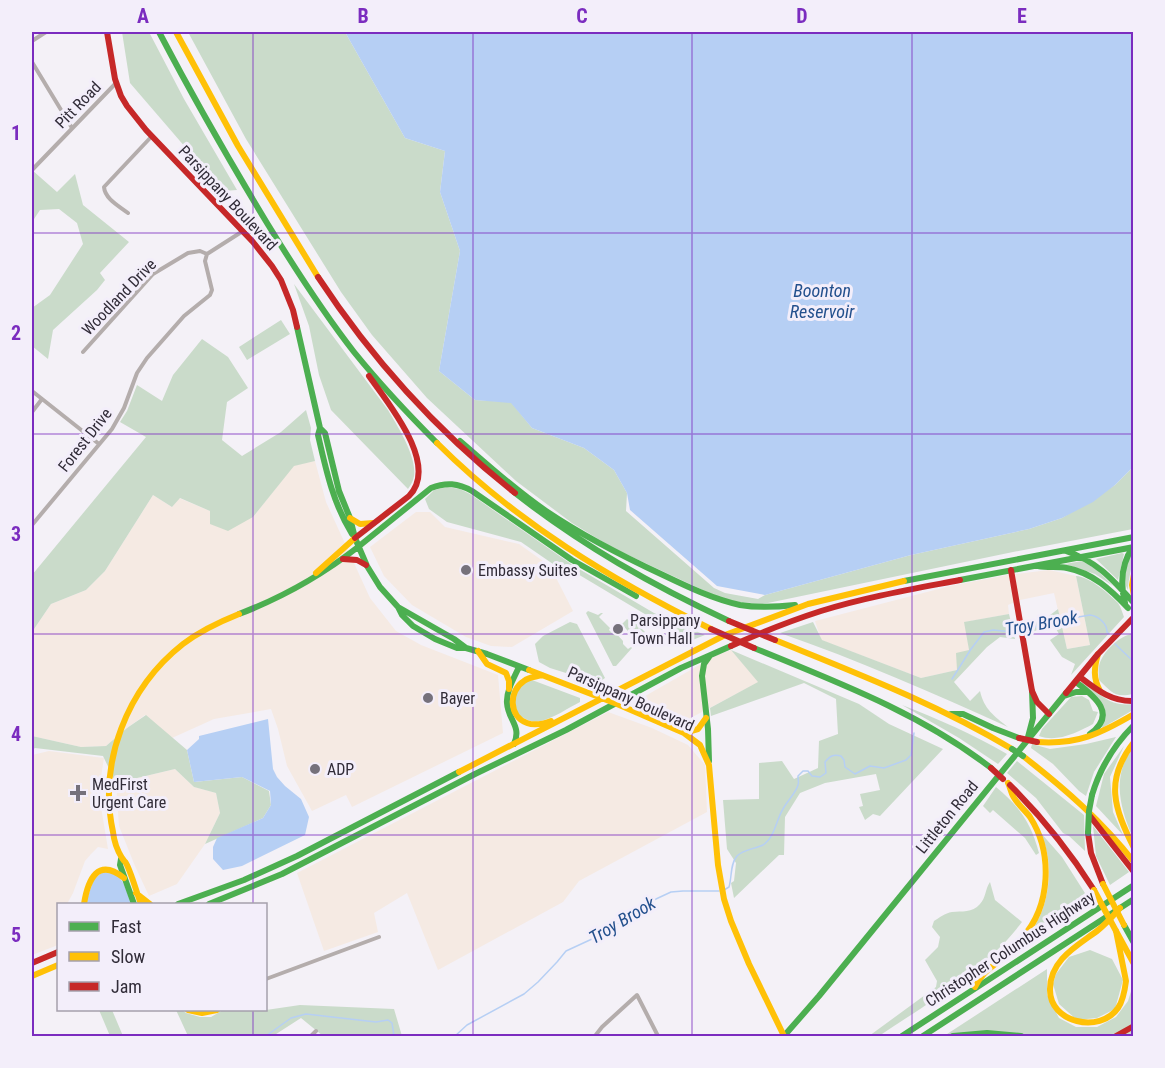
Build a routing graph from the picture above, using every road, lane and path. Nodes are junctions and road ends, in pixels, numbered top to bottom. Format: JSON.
{"nodes":[{"id":1,"x":46,"y":32,"type":"edge"},
{"id":2,"x":107,"y":32,"type":"edge"},
{"id":3,"x":159,"y":32,"type":"edge"},
{"id":4,"x":176,"y":32,"type":"edge"},
{"id":5,"x":32,"y":41,"type":"edge"},
{"id":6,"x":32,"y":62,"type":"edge"},
{"id":7,"x":116,"y":84,"type":"junction"},
{"id":8,"x":72,"y":128,"type":"junction"},
{"id":9,"x":152,"y":136,"type":"junction"},
{"id":10,"x":32,"y":170,"type":"edge"},
{"id":11,"x":128,"y":213,"type":"dead end"},
{"id":12,"x":243,"y":231,"type":"junction"},
{"id":13,"x":207,"y":254,"type":"junction"},
{"id":14,"x":343,"y":338,"type":"junction"},
{"id":15,"x":83,"y":352,"type":"dead end"},
{"id":16,"x":32,"y":391,"type":"edge"},
{"id":17,"x":42,"y":399,"type":"junction"},
{"id":18,"x":32,"y":412,"type":"edge"},
{"id":19,"x":433,"y":421,"type":"junction"},
{"id":20,"x":320,"y":428,"type":"junction"},
{"id":21,"x":99,"y":444,"type":"junction"},
{"id":22,"x":350,"y":518,"type":"junction"},
{"id":23,"x":376,"y":522,"type":"junction"},
{"id":24,"x":32,"y":525,"type":"edge"},
{"id":25,"x":1134,"y":537,"type":"edge"},
{"id":26,"x":355,"y":538,"type":"junction"},
{"id":27,"x":1134,"y":547,"type":"edge"},
{"id":28,"x":358,"y":548,"type":"junction"},
{"id":29,"x":1066,"y":551,"type":"junction"},
{"id":30,"x":1082,"y":556,"type":"junction"},
{"id":31,"x":343,"y":560,"type":"junction"},
{"id":32,"x":367,"y":566,"type":"junction"},
{"id":33,"x":1031,"y":566,"type":"junction"},
{"id":34,"x":1011,"y":570,"type":"junction"},
{"id":35,"x":1134,"y":574,"type":"edge"},
{"id":36,"x":309,"y":579,"type":"junction"},
{"id":37,"x":1122,"y":591,"type":"junction"},
{"id":38,"x":1134,"y":596,"type":"edge"},
{"id":39,"x":828,"y":599,"type":"junction"},
{"id":40,"x":1131,"y":606,"type":"edge"},
{"id":41,"x":1134,"y":616,"type":"edge"},
{"id":42,"x":1134,"y":628,"type":"edge"},
{"id":43,"x":711,"y":629,"type":"junction"},
{"id":44,"x":1122,"y":630,"type":"junction"},
{"id":45,"x":478,"y":651,"type":"junction"},
{"id":46,"x":714,"y":653,"type":"junction"},
{"id":47,"x":1098,"y":654,"type":"junction"},
{"id":48,"x":519,"y":667,"type":"junction"},
{"id":49,"x":681,"y":668,"type":"junction"},
{"id":50,"x":542,"y":675,"type":"junction"},
{"id":51,"x":702,"y":676,"type":"junction"},
{"id":52,"x":1078,"y":680,"type":"junction"},
{"id":53,"x":1032,"y":692,"type":"junction"},
{"id":54,"x":1101,"y":692,"type":"junction"},
{"id":55,"x":1090,"y":693,"type":"junction"},
{"id":56,"x":508,"y":696,"type":"junction"},
{"id":57,"x":1064,"y":696,"type":"junction"},
{"id":58,"x":602,"y":698,"type":"junction"},
{"id":59,"x":1134,"y":701,"type":"edge"},
{"id":60,"x":617,"y":704,"type":"junction"},
{"id":61,"x":951,"y":714,"type":"junction"},
{"id":62,"x":1049,"y":714,"type":"junction"},
{"id":63,"x":1134,"y":714,"type":"edge"},
{"id":64,"x":566,"y":717,"type":"junction"},
{"id":65,"x":706,"y":718,"type":"junction"},
{"id":66,"x":1134,"y":725,"type":"edge"},
{"id":67,"x":684,"y":733,"type":"junction"},
{"id":68,"x":1026,"y":742,"type":"junction"},
{"id":69,"x":1134,"y":742,"type":"edge"},
{"id":70,"x":1063,"y":743,"type":"junction"},
{"id":71,"x":514,"y":744,"type":"junction"},
{"id":72,"x":710,"y":765,"type":"junction"},
{"id":73,"x":1006,"y":781,"type":"junction"},
{"id":74,"x":1084,"y":806,"type":"junction"},
{"id":75,"x":1134,"y":848,"type":"edge"},
{"id":76,"x":121,"y":859,"type":"junction"},
{"id":77,"x":1134,"y":862,"type":"edge"},
{"id":78,"x":1134,"y":872,"type":"edge"},
{"id":79,"x":124,"y":878,"type":"junction"},
{"id":80,"x":1133,"y":886,"type":"edge"},
{"id":81,"x":136,"y":894,"type":"junction"},
{"id":82,"x":1134,"y":899,"type":"edge"},
{"id":83,"x":84,"y":903,"type":"edge"},
{"id":84,"x":134,"y":903,"type":"edge"},
{"id":85,"x":140,"y":903,"type":"edge"},
{"id":86,"x":149,"y":903,"type":"edge"},
{"id":87,"x":181,"y":903,"type":"edge"},
{"id":88,"x":211,"y":903,"type":"edge"},
{"id":89,"x":1120,"y":908,"type":"junction"},
{"id":90,"x":1116,"y":931,"type":"junction"},
{"id":91,"x":379,"y":937,"type":"dead end"},
{"id":92,"x":1134,"y":943,"type":"edge"},
{"id":93,"x":57,"y":952,"type":"edge"},
{"id":94,"x":32,"y":963,"type":"edge"},
{"id":95,"x":1134,"y":964,"type":"edge"},
{"id":96,"x":57,"y":965,"type":"edge"},
{"id":97,"x":32,"y":976,"type":"edge"},
{"id":98,"x":267,"y":979,"type":"edge"},
{"id":99,"x":974,"y":988,"type":"junction"},
{"id":100,"x":191,"y":1011,"type":"edge"},
{"id":101,"x":214,"y":1011,"type":"edge"},
{"id":102,"x":1134,"y":1026,"type":"edge"},
{"id":103,"x":316,"y":1031,"type":"dead end"},
{"id":104,"x":311,"y":1036,"type":"edge"},
{"id":105,"x":595,"y":1036,"type":"edge"},
{"id":106,"x":658,"y":1036,"type":"edge"},
{"id":107,"x":784,"y":1036,"type":"edge"},
{"id":108,"x":902,"y":1036,"type":"edge"},
{"id":109,"x":923,"y":1036,"type":"edge"},
{"id":110,"x":953,"y":1036,"type":"edge"},
{"id":111,"x":1021,"y":1036,"type":"edge"},
{"id":112,"x":1116,"y":1036,"type":"edge"}],
"edges":[{"from":1,"to":5,"type":"street"},
{"from":2,"to":7,"type":"main road","name":"Parsippany Boulevard"},
{"from":3,"to":14,"type":"main road"},
{"from":4,"to":19,"type":"main road"},
{"from":6,"to":8,"type":"street"},
{"from":7,"to":8,"type":"street","name":"Pitt Road"},
{"from":7,"to":9,"type":"main road","name":"Parsippany Boulevard"},
{"from":8,"to":10,"type":"street","name":"Pitt Road"},
{"from":9,"to":11,"type":"street"},
{"from":9,"to":12,"type":"main road","name":"Parsippany Boulevard"},
{"from":12,"to":13,"type":"street"},
{"from":12,"to":20,"type":"main road","name":"Parsippany Boulevard"},
{"from":13,"to":15,"type":"street","name":"Woodland Drive"},
{"from":13,"to":21,"type":"street","name":"Forest Drive"},
{"from":14,"to":23,"type":"main road"},
{"from":14,"to":43,"type":"main road"},
{"from":16,"to":17,"type":"street"},
{"from":17,"to":18,"type":"street"},
{"from":17,"to":21,"type":"street"},
{"from":19,"to":39,"type":"main road"},
{"from":19,"to":61,"type":"main road","bridge":true},
{"from":20,"to":22,"type":"main road","name":"Parsippany Boulevard"},
{"from":20,"to":26,"type":"main road","name":"Parsippany Boulevard"},
{"from":21,"to":24,"type":"street","name":"Forest Drive"},
{"from":22,"to":23,"type":"main road"},
{"from":22,"to":26,"type":"main road","name":"Parsippany Boulevard"},
{"from":23,"to":26,"type":"main road"},
{"from":25,"to":29,"type":"main road"},
{"from":26,"to":28,"type":"main road","name":"Parsippany Boulevard"},
{"from":26,"to":36,"type":"main road"},
{"from":27,"to":30,"type":"main road"},
{"from":27,"to":37,"type":"main road"},
{"from":28,"to":31,"type":"main road"},
{"from":28,"to":32,"type":"main road","name":"Parsippany Boulevard"},
{"from":28,"to":43,"type":"main road"},
{"from":29,"to":30,"type":"main road"},
{"from":29,"to":39,"type":"main road"},
{"from":30,"to":33,"type":"main road"},
{"from":30,"to":37,"type":"main road"},
{"from":31,"to":32,"type":"main road"},
{"from":31,"to":36,"type":"main road"},
{"from":32,"to":45,"type":"main road","name":"Parsippany Boulevard"},
{"from":33,"to":34,"type":"main road"},
{"from":33,"to":40,"type":"main road"},
{"from":34,"to":46,"type":"main road"},
{"from":34,"to":53,"type":"main road"},
{"from":35,"to":38,"type":"main road"},
{"from":36,"to":76,"type":"main road"},
{"from":37,"to":40,"type":"main road"},
{"from":39,"to":58,"type":"main road"},
{"from":40,"to":41,"type":"main road"},
{"from":41,"to":44,"type":"main road","name":"Littleton Road"},
{"from":42,"to":44,"type":"main road"},
{"from":43,"to":73,"type":"main road","bridge":true},
{"from":44,"to":47,"type":"main road","name":"Littleton Road"},
{"from":45,"to":48,"type":"main road","name":"Parsippany Boulevard"},
{"from":45,"to":56,"type":"main road"},
{"from":46,"to":49,"type":"main road"},
{"from":46,"to":51,"type":"main road"},
{"from":47,"to":52,"type":"main road","name":"Littleton Road"},
{"from":47,"to":54,"type":"main road"},
{"from":48,"to":50,"type":"main road","name":"Parsippany Boulevard"},
{"from":48,"to":56,"type":"main road"},
{"from":49,"to":51,"type":"main road"},
{"from":49,"to":60,"type":"main road"},
{"from":50,"to":58,"type":"main road","name":"Parsippany Boulevard"},
{"from":50,"to":64,"type":"main road"},
{"from":51,"to":65,"type":"main road"},
{"from":52,"to":54,"type":"main road"},
{"from":52,"to":55,"type":"main road"},
{"from":52,"to":57,"type":"main road","name":"Littleton Road"},
{"from":53,"to":62,"type":"main road"},
{"from":53,"to":68,"type":"main road"},
{"from":54,"to":59,"type":"main road"},
{"from":55,"to":57,"type":"main road"},
{"from":55,"to":70,"type":"main road"},
{"from":56,"to":71,"type":"main road"},
{"from":57,"to":62,"type":"main road","name":"Littleton Road"},
{"from":58,"to":60,"type":"main road","name":"Parsippany Boulevard"},
{"from":58,"to":64,"type":"main road"},
{"from":60,"to":67,"type":"main road","name":"Parsippany Boulevard"},
{"from":60,"to":88,"type":"main road"},
{"from":61,"to":70,"type":"main road","bridge":true},
{"from":61,"to":74,"type":"main road","bridge":true},
{"from":62,"to":68,"type":"main road","name":"Littleton Road"},
{"from":63,"to":70,"type":"main road"},
{"from":64,"to":71,"type":"main road"},
{"from":65,"to":67,"type":"main road"},
{"from":65,"to":72,"type":"main road"},
{"from":66,"to":92,"type":"main road","bridge":true},
{"from":67,"to":72,"type":"main road","name":"Parsippany Boulevard"},
{"from":68,"to":107,"type":"main road","name":"Littleton Road"},
{"from":69,"to":75,"type":"main road"},
{"from":71,"to":87,"type":"main road"},
{"from":72,"to":107,"type":"main road","name":"Parsippany Boulevard"},
{"from":73,"to":90,"type":"main road","bridge":true},
{"from":73,"to":99,"type":"main road"},
{"from":74,"to":77,"type":"main road"},
{"from":74,"to":78,"type":"main road"},
{"from":76,"to":79,"type":"main road"},
{"from":76,"to":81,"type":"main road"},
{"from":79,"to":83,"type":"main road"},
{"from":79,"to":84,"type":"main road"},
{"from":80,"to":99,"type":"main road","name":"Christopher Columbus Highway"},
{"from":81,"to":85,"type":"main road"},
{"from":81,"to":86,"type":"main road"},
{"from":82,"to":89,"type":"main road","name":"Christopher Columbus Highway"},
{"from":89,"to":90,"type":"main road"},
{"from":89,"to":109,"type":"main road","name":"Christopher Columbus Highway"},
{"from":90,"to":95,"type":"main road"},
{"from":91,"to":98,"type":"street"},
{"from":93,"to":94,"type":"main road"},
{"from":96,"to":97,"type":"main road"},
{"from":99,"to":108,"type":"main road","name":"Christopher Columbus Highway"},
{"from":100,"to":101,"type":"main road"},
{"from":102,"to":112,"type":"main road"},
{"from":103,"to":104,"type":"street"},
{"from":105,"to":106,"type":"street"},
{"from":110,"to":111,"type":"main road"}]}
